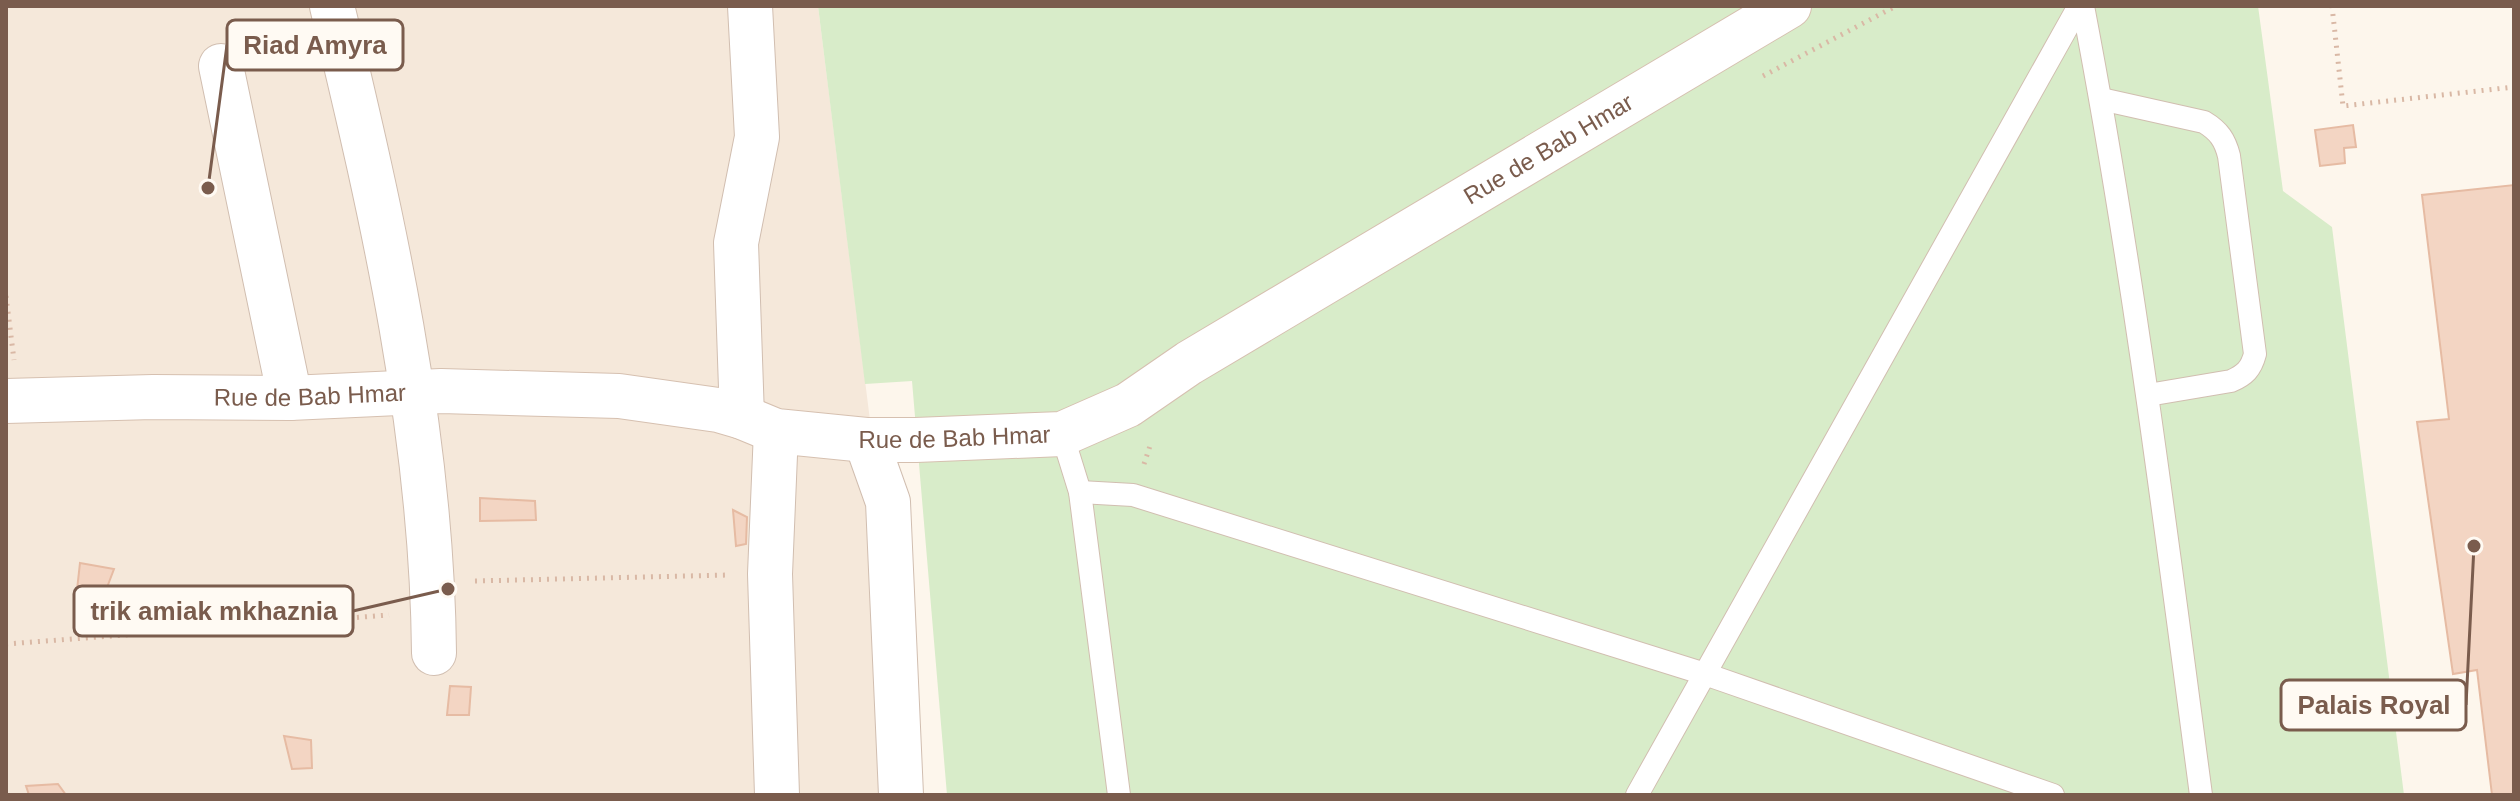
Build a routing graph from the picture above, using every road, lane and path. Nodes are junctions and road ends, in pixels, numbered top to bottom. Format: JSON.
{"nodes":[{"id":1,"x":332,"y":6,"type":"edge"},
{"id":2,"x":750,"y":6,"type":"edge"},
{"id":3,"x":1789,"y":6,"type":"edge"},
{"id":4,"x":2081,"y":6,"type":"edge"},
{"id":5,"x":2332,"y":6,"type":"edge"},
{"id":6,"x":221,"y":66,"type":"dead end"},
{"id":7,"x":2514,"y":87,"type":"edge"},
{"id":8,"x":2101,"y":99,"type":"junction"},
{"id":9,"x":6,"y":296,"type":"edge"},
{"id":10,"x":414,"y":392,"type":"junction"},
{"id":11,"x":2148,"y":395,"type":"junction"},
{"id":12,"x":290,"y":398,"type":"junction"},
{"id":13,"x":13,"y":400,"type":"edge"},
{"id":14,"x":759,"y":424,"type":"junction"},
{"id":15,"x":1062,"y":434,"type":"junction"},
{"id":16,"x":866,"y":440,"type":"junction"},
{"id":17,"x":1080,"y":492,"type":"junction"},
{"id":18,"x":770,"y":574,"type":"junction"},
{"id":19,"x":433,"y":616,"type":"junction"},
{"id":20,"x":6,"y":644,"type":"edge"},
{"id":21,"x":1705,"y":674,"type":"junction"},
{"id":22,"x":777,"y":795,"type":"edge"},
{"id":23,"x":901,"y":795,"type":"edge"},
{"id":24,"x":1119,"y":795,"type":"edge"},
{"id":25,"x":1637,"y":795,"type":"edge"},
{"id":26,"x":2053,"y":795,"type":"edge"},
{"id":27,"x":2201,"y":795,"type":"edge"}],
"edges":[{"from":1,"to":10,"type":"street"},
{"from":2,"to":14,"type":"street"},
{"from":3,"to":15,"type":"street","name":"Rue de Bab Hmar"},
{"from":4,"to":8,"type":"lane"},
{"from":4,"to":21,"type":"lane"},
{"from":5,"to":7,"type":"path"},
{"from":6,"to":12,"type":"street"},
{"from":8,"to":11,"type":"lane"},
{"from":8,"to":11,"type":"lane"},
{"from":9,"to":13,"type":"path"},
{"from":10,"to":12,"type":"street","name":"Rue de Bab Hmar"},
{"from":10,"to":14,"type":"street","name":"Rue de Bab Hmar"},
{"from":10,"to":19,"type":"street"},
{"from":11,"to":27,"type":"lane"},
{"from":12,"to":13,"type":"street","name":"Rue de Bab Hmar"},
{"from":14,"to":16,"type":"street","name":"Rue de Bab Hmar"},
{"from":14,"to":18,"type":"street"},
{"from":15,"to":16,"type":"street","name":"Rue de Bab Hmar"},
{"from":15,"to":17,"type":"lane"},
{"from":16,"to":23,"type":"street"},
{"from":17,"to":21,"type":"lane"},
{"from":17,"to":24,"type":"lane"},
{"from":18,"to":19,"type":"path"},
{"from":18,"to":22,"type":"street"},
{"from":19,"to":20,"type":"path"},
{"from":21,"to":25,"type":"lane"},
{"from":21,"to":26,"type":"lane"}]}
